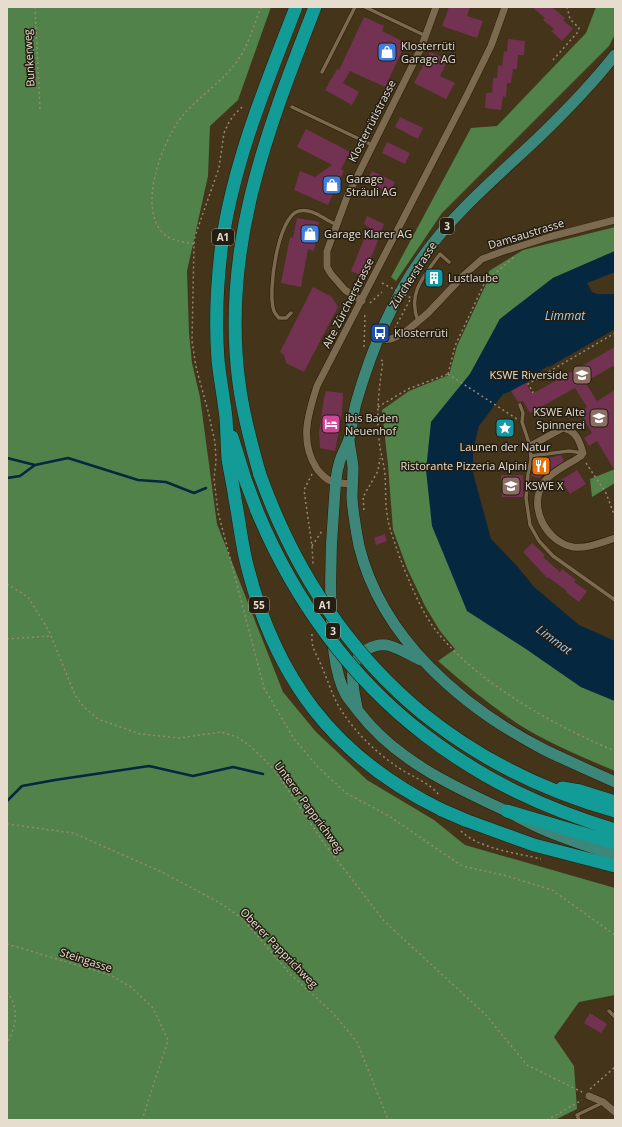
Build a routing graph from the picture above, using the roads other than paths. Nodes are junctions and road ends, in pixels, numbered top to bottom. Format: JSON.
{"nodes":[{"id":1,"x":296,"y":7,"type":"edge"},
{"id":2,"x":315,"y":7,"type":"edge"},
{"id":3,"x":355,"y":7,"type":"edge"},
{"id":4,"x":365,"y":7,"type":"edge"},
{"id":5,"x":436,"y":7,"type":"edge"},
{"id":6,"x":505,"y":7,"type":"edge"},
{"id":7,"x":426,"y":36,"type":"junction"},
{"id":8,"x":615,"y":56,"type":"edge"},
{"id":9,"x":322,"y":72,"type":"dead end"},
{"id":10,"x":292,"y":107,"type":"dead end"},
{"id":11,"x":372,"y":146,"type":"junction"},
{"id":12,"x":615,"y":220,"type":"edge"},
{"id":13,"x":335,"y":224,"type":"junction"},
{"id":14,"x":449,"y":262,"type":"dead end"},
{"id":15,"x":362,"y":301,"type":"junction"},
{"id":16,"x":291,"y":313,"type":"dead end"},
{"id":17,"x":419,"y":322,"type":"junction"},
{"id":18,"x":377,"y":340,"type":"junction"},
{"id":19,"x":520,"y":405,"type":"dead end"},
{"id":20,"x":226,"y":416,"type":"junction"},
{"id":21,"x":349,"y":440,"type":"junction"},
{"id":22,"x":530,"y":446,"type":"junction"},
{"id":23,"x":582,"y":454,"type":"junction"},
{"id":24,"x":531,"y":456,"type":"junction"},
{"id":25,"x":336,"y":482,"type":"junction"},
{"id":26,"x":352,"y":484,"type":"junction"},
{"id":27,"x":615,"y":538,"type":"edge"},
{"id":28,"x":615,"y":600,"type":"edge"},
{"id":29,"x":425,"y":662,"type":"junction"},
{"id":30,"x":358,"y":711,"type":"junction"},
{"id":31,"x":533,"y":782,"type":"junction"},
{"id":32,"x":615,"y":782,"type":"edge"},
{"id":33,"x":615,"y":802,"type":"edge"},
{"id":34,"x":507,"y":811,"type":"junction"},
{"id":35,"x":615,"y":811,"type":"edge"},
{"id":36,"x":615,"y":830,"type":"edge"},
{"id":37,"x":615,"y":843,"type":"edge"},
{"id":38,"x":615,"y":855,"type":"edge"},
{"id":39,"x":615,"y":866,"type":"edge"},
{"id":40,"x":609,"y":1011,"type":"dead end"},
{"id":41,"x":615,"y":1017,"type":"edge"},
{"id":42,"x":589,"y":1096,"type":"road end"},
{"id":43,"x":603,"y":1102,"type":"junction"},
{"id":44,"x":615,"y":1112,"type":"edge"},
{"id":45,"x":579,"y":1120,"type":"edge"}],
"edges":[{"from":1,"to":20,"type":"highway","number":"A1"},
{"from":2,"to":31,"type":"highway","number":"A1","bridge":true},
{"from":3,"to":9,"type":"lane"},
{"from":4,"to":7,"type":"lane"},
{"from":5,"to":7,"type":"street","name":"Klosterrütistrasse"},
{"from":6,"to":15,"type":"street","name":"Alte Zürcherstrasse"},
{"from":7,"to":11,"type":"street","name":"Klosterrütistrasse"},
{"from":8,"to":18,"type":"main road","name":"Zürcherstrasse","number":"3"},
{"from":10,"to":11,"type":"lane"},
{"from":11,"to":13,"type":"street","name":"Klosterrütistrasse"},
{"from":12,"to":17,"type":"street","name":"Damsaustrasse"},
{"from":13,"to":15,"type":"street","name":"Klosterrütistrasse"},
{"from":13,"to":16,"type":"lane"},
{"from":14,"to":17,"type":"lane"},
{"from":15,"to":25,"type":"street","name":"Alte Zürcherstrasse"},
{"from":17,"to":18,"type":"street","name":"Damsaustrasse"},
{"from":18,"to":21,"type":"main road","name":"Zürcherstrasse","number":"3"},
{"from":19,"to":22,"type":"lane"},
{"from":20,"to":36,"type":"highway","number":"A1","bridge":true},
{"from":20,"to":39,"type":"highway","number":"55","bridge":true},
{"from":21,"to":25,"type":"main road","number":"3"},
{"from":21,"to":26,"type":"main road","number":"3"},
{"from":22,"to":23,"type":"street"},
{"from":22,"to":24,"type":"lane"},
{"from":23,"to":24,"type":"lane"},
{"from":23,"to":27,"type":"street"},
{"from":24,"to":28,"type":"lane"},
{"from":25,"to":26,"type":"street","name":"Alte Zürcherstrasse"},
{"from":25,"to":30,"type":"main road","number":"3"},
{"from":26,"to":29,"type":"main road","number":"3"},
{"from":29,"to":30,"type":"main road"},
{"from":29,"to":32,"type":"main road","number":"3"},
{"from":30,"to":34,"type":"main road","number":"3"},
{"from":31,"to":33,"type":"highway"},
{"from":31,"to":35,"type":"highway","number":"A1"},
{"from":34,"to":37,"type":"highway"},
{"from":34,"to":38,"type":"main road","number":"3"},
{"from":40,"to":41,"type":"lane"},
{"from":42,"to":43,"type":"street"},
{"from":43,"to":44,"type":"street"},
{"from":43,"to":45,"type":"lane"}]}
